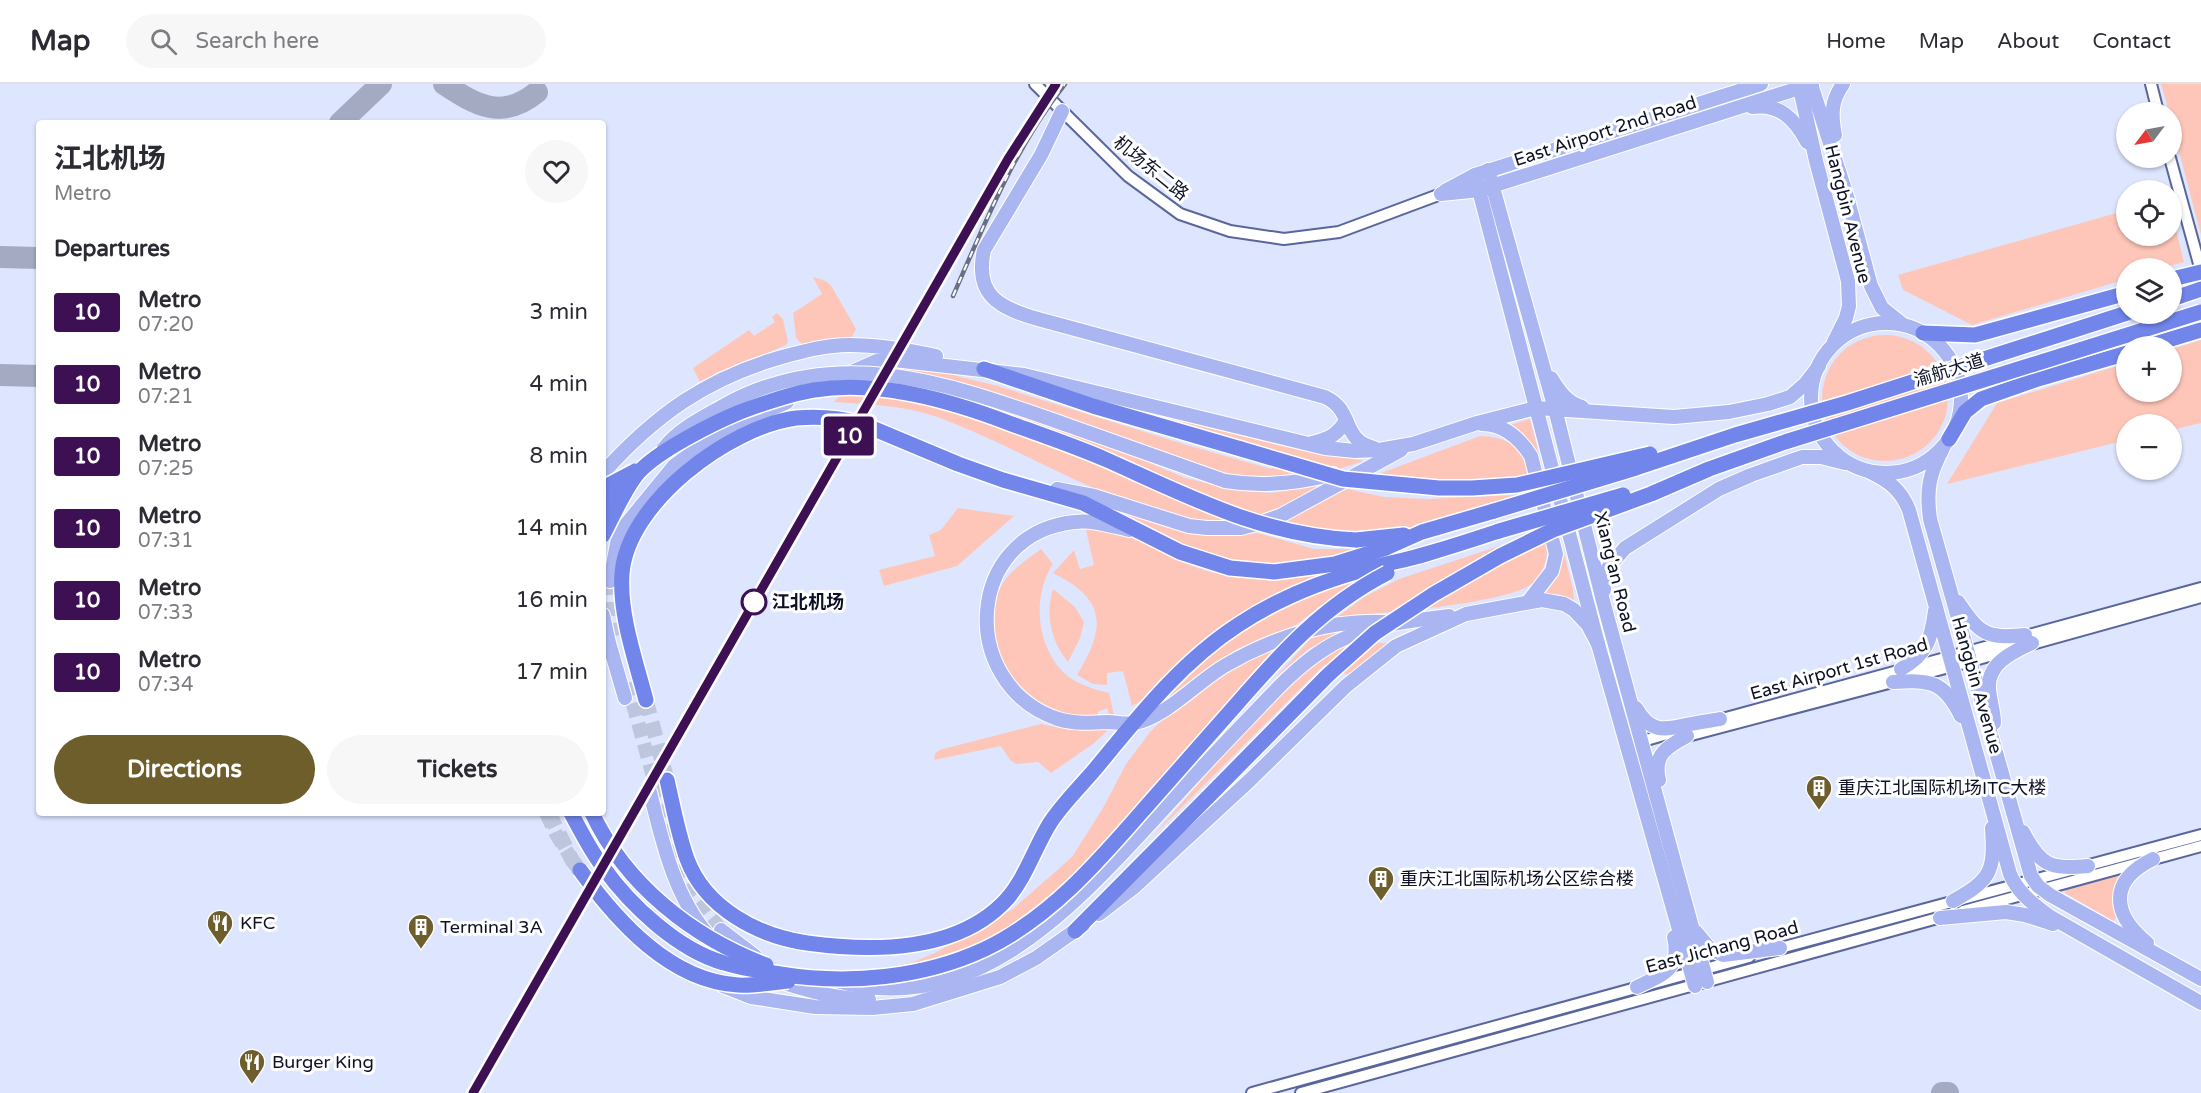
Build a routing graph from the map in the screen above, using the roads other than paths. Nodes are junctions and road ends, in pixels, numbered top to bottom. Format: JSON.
{"nodes":[{"id":1,"x":1035,"y":84,"type":"edge"},
{"id":2,"x":1761,"y":84,"type":"edge"},
{"id":3,"x":1843,"y":84,"type":"edge"},
{"id":4,"x":2151,"y":84,"type":"edge"},
{"id":5,"x":1807,"y":85,"type":"edge"},
{"id":6,"x":2156,"y":102,"type":"edge"},
{"id":7,"x":1062,"y":111,"type":"junction"},
{"id":8,"x":1718,"y":114,"type":"junction"},
{"id":9,"x":1816,"y":161,"type":"junction"},
{"id":10,"x":2173,"y":168,"type":"edge"},
{"id":11,"x":1482,"y":172,"type":"junction"},
{"id":12,"x":1486,"y":188,"type":"junction"},
{"id":13,"x":1846,"y":193,"type":"junction"},
{"id":14,"x":1441,"y":194,"type":"junction"},
{"id":15,"x":2201,"y":272,"type":"edge"},
{"id":16,"x":2182,"y":277,"type":"edge"},
{"id":17,"x":2201,"y":289,"type":"edge"},
{"id":18,"x":2182,"y":295,"type":"edge"},
{"id":19,"x":2116,"y":296,"type":"edge"},
{"id":20,"x":2201,"y":312,"type":"edge"},
{"id":21,"x":2116,"y":317,"type":"edge"},
{"id":22,"x":1904,"y":325,"type":"junction"},
{"id":23,"x":2201,"y":330,"type":"edge"},
{"id":24,"x":1923,"y":333,"type":"junction"},
{"id":25,"x":2181,"y":336,"type":"edge"},
{"id":26,"x":1830,"y":349,"type":"junction"},
{"id":27,"x":2116,"y":356,"type":"edge"},
{"id":28,"x":1541,"y":359,"type":"junction"},
{"id":29,"x":1819,"y":366,"type":"junction"},
{"id":30,"x":984,"y":369,"type":"junction"},
{"id":31,"x":1536,"y":408,"type":"junction"},
{"id":32,"x":1555,"y":409,"type":"junction"},
{"id":33,"x":1599,"y":412,"type":"junction"},
{"id":34,"x":846,"y":420,"type":"junction"},
{"id":35,"x":1346,"y":420,"type":"junction"},
{"id":36,"x":1474,"y":424,"type":"junction"},
{"id":37,"x":1735,"y":435,"type":"junction"},
{"id":38,"x":708,"y":441,"type":"junction"},
{"id":39,"x":1310,"y":443,"type":"junction"},
{"id":40,"x":1946,"y":443,"type":"junction"},
{"id":41,"x":624,"y":452,"type":"junction"},
{"id":42,"x":1379,"y":455,"type":"junction"},
{"id":43,"x":657,"y":457,"type":"junction"},
{"id":44,"x":1709,"y":469,"type":"junction"},
{"id":45,"x":606,"y":470,"type":"edge"},
{"id":46,"x":1865,"y":470,"type":"junction"},
{"id":47,"x":640,"y":471,"type":"junction"},
{"id":48,"x":606,"y":486,"type":"edge"},
{"id":49,"x":1089,"y":500,"type":"junction"},
{"id":50,"x":606,"y":505,"type":"edge"},
{"id":51,"x":606,"y":513,"type":"edge"},
{"id":52,"x":1057,"y":525,"type":"junction"},
{"id":53,"x":606,"y":530,"type":"edge"},
{"id":54,"x":1422,"y":532,"type":"junction"},
{"id":55,"x":1142,"y":534,"type":"junction"},
{"id":56,"x":1424,"y":555,"type":"junction"},
{"id":57,"x":610,"y":581,"type":"tunnel mouth"},
{"id":58,"x":2201,"y":588,"type":"edge"},
{"id":59,"x":1951,"y":593,"type":"junction"},
{"id":60,"x":2201,"y":597,"type":"edge"},
{"id":61,"x":1603,"y":601,"type":"junction"},
{"id":62,"x":1528,"y":602,"type":"junction"},
{"id":63,"x":1935,"y":603,"type":"junction"},
{"id":64,"x":1466,"y":614,"type":"junction"},
{"id":65,"x":1395,"y":622,"type":"junction"},
{"id":66,"x":606,"y":629,"type":"tunnel mouth"},
{"id":67,"x":2029,"y":639,"type":"junction"},
{"id":68,"x":1598,"y":644,"type":"junction"},
{"id":69,"x":1969,"y":656,"type":"junction"},
{"id":70,"x":1952,"y":661,"type":"junction"},
{"id":71,"x":1900,"y":669,"type":"junction"},
{"id":72,"x":1893,"y":682,"type":"junction"},
{"id":73,"x":1629,"y":694,"type":"junction"},
{"id":74,"x":625,"y":698,"type":"tunnel mouth"},
{"id":75,"x":646,"y":700,"type":"tunnel mouth"},
{"id":76,"x":1720,"y":719,"type":"junction"},
{"id":77,"x":1132,"y":724,"type":"junction"},
{"id":78,"x":1687,"y":736,"type":"junction"},
{"id":79,"x":1974,"y":741,"type":"junction"},
{"id":80,"x":1643,"y":744,"type":"junction"},
{"id":81,"x":1627,"y":749,"type":"junction"},
{"id":82,"x":1995,"y":752,"type":"junction"},
{"id":83,"x":667,"y":780,"type":"tunnel mouth"},
{"id":84,"x":650,"y":792,"type":"dead end"},
{"id":85,"x":1989,"y":796,"type":"junction"},
{"id":86,"x":2010,"y":808,"type":"junction"},
{"id":87,"x":573,"y":816,"type":"edge"},
{"id":88,"x":593,"y":816,"type":"edge"},
{"id":89,"x":1664,"y":824,"type":"junction"},
{"id":90,"x":2015,"y":824,"type":"junction"},
{"id":91,"x":2201,"y":836,"type":"edge"},
{"id":92,"x":2201,"y":846,"type":"edge"},
{"id":93,"x":2153,"y":859,"type":"junction"},
{"id":94,"x":2088,"y":866,"type":"junction"},
{"id":95,"x":580,"y":870,"type":"tunnel mouth"},
{"id":96,"x":588,"y":884,"type":"tunnel mouth"},
{"id":97,"x":2038,"y":886,"type":"junction"},
{"id":98,"x":1667,"y":888,"type":"junction"},
{"id":99,"x":2020,"y":890,"type":"junction"},
{"id":100,"x":1953,"y":901,"type":"junction"},
{"id":101,"x":1940,"y":918,"type":"junction"},
{"id":102,"x":1691,"y":920,"type":"junction"},
{"id":103,"x":721,"y":930,"type":"tunnel mouth"},
{"id":104,"x":2081,"y":934,"type":"junction"},
{"id":105,"x":1069,"y":935,"type":"junction"},
{"id":106,"x":1780,"y":948,"type":"junction"},
{"id":107,"x":2170,"y":962,"type":"junction"},
{"id":108,"x":806,"y":978,"type":"junction"},
{"id":109,"x":1699,"y":978,"type":"junction"},
{"id":110,"x":2201,"y":979,"type":"edge"},
{"id":111,"x":833,"y":980,"type":"junction"},
{"id":112,"x":1637,"y":987,"type":"junction"},
{"id":113,"x":854,"y":999,"type":"junction"},
{"id":114,"x":2201,"y":1003,"type":"edge"},
{"id":115,"x":1252,"y":1093,"type":"edge"},
{"id":116,"x":1300,"y":1093,"type":"edge"}],
"edges":[{"from":1,"to":7,"type":"street","name":"机场东二路"},
{"from":2,"to":11,"type":"main road","name":"East Airport 2nd Road"},
{"from":3,"to":13,"type":"main road"},
{"from":4,"to":6,"type":"street"},
{"from":5,"to":8,"type":"main road","name":"East Airport 2nd Road"},
{"from":5,"to":9,"type":"main road","name":"Hangbin Avenue"},
{"from":5,"to":13,"type":"main road","name":"Hangbin Avenue"},
{"from":7,"to":14,"type":"street","name":"机场东二路"},
{"from":7,"to":35,"type":"main road"},
{"from":8,"to":9,"type":"main road"},
{"from":8,"to":12,"type":"main road","name":"East Airport 2nd Road"},
{"from":9,"to":26,"type":"main road","name":"Hangbin Avenue"},
{"from":10,"to":15,"type":"street"},
{"from":11,"to":12,"type":"main road","name":"Xiang'an Road"},
{"from":11,"to":14,"type":"main road","name":"East Airport 2nd Road"},
{"from":12,"to":14,"type":"main road","name":"East Airport 2nd Road"},
{"from":12,"to":28,"type":"main road","name":"Xiang'an Road"},
{"from":12,"to":31,"type":"main road","name":"Xiang'an Road"},
{"from":13,"to":22,"type":"main road","name":"Hangbin Avenue"},
{"from":15,"to":16,"type":"highway"},
{"from":17,"to":18,"type":"highway"},
{"from":19,"to":24,"type":"highway"},
{"from":20,"to":44,"type":"highway","name":"渝航大道","bridge":true},
{"from":21,"to":37,"type":"highway","name":"渝航大道","bridge":true},
{"from":22,"to":24,"type":"main road"},
{"from":22,"to":26,"type":"main road"},
{"from":23,"to":25,"type":"highway"},
{"from":24,"to":40,"type":"main road"},
{"from":26,"to":29,"type":"main road"},
{"from":27,"to":40,"type":"highway"},
{"from":28,"to":32,"type":"main road","name":"Xiang'an Road"},
{"from":28,"to":33,"type":"main road"},
{"from":29,"to":33,"type":"main road"},
{"from":29,"to":46,"type":"main road"},
{"from":30,"to":37,"type":"highway","bridge":true},
{"from":30,"to":38,"type":"main road"},
{"from":30,"to":39,"type":"main road"},
{"from":30,"to":41,"type":"main road"},
{"from":31,"to":32,"type":"main road"},
{"from":31,"to":36,"type":"main road"},
{"from":31,"to":68,"type":"main road","name":"Xiang'an Road"},
{"from":32,"to":33,"type":"main road"},
{"from":32,"to":61,"type":"main road","name":"Xiang'an Road"},
{"from":34,"to":38,"type":"main road"},
{"from":34,"to":49,"type":"highway"},
{"from":34,"to":75,"type":"highway"},
{"from":35,"to":39,"type":"main road"},
{"from":35,"to":42,"type":"main road"},
{"from":36,"to":42,"type":"main road"},
{"from":36,"to":62,"type":"main road"},
{"from":37,"to":54,"type":"highway","bridge":true},
{"from":38,"to":57,"type":"main road"},
{"from":39,"to":42,"type":"main road"},
{"from":40,"to":46,"type":"main road"},
{"from":40,"to":59,"type":"main road","name":"Hangbin Avenue"},
{"from":41,"to":45,"type":"main road"},
{"from":41,"to":51,"type":"main road"},
{"from":42,"to":43,"type":"main road","bridge":true},
{"from":42,"to":49,"type":"main road"},
{"from":43,"to":47,"type":"highway","bridge":true},
{"from":43,"to":54,"type":"highway","bridge":true},
{"from":44,"to":56,"type":"highway","bridge":true},
{"from":44,"to":105,"type":"highway","bridge":true},
{"from":46,"to":61,"type":"main road"},
{"from":46,"to":63,"type":"main road","name":"Hangbin Avenue"},
{"from":47,"to":48,"type":"highway","bridge":true},
{"from":47,"to":50,"type":"highway","bridge":true},
{"from":47,"to":53,"type":"highway","bridge":true},
{"from":49,"to":52,"type":"main road"},
{"from":49,"to":55,"type":"highway"},
{"from":52,"to":55,"type":"main road"},
{"from":52,"to":77,"type":"main road"},
{"from":54,"to":55,"type":"highway"},
{"from":56,"to":77,"type":"highway"},
{"from":56,"to":111,"type":"highway","bridge":true},
{"from":58,"to":67,"type":"street","name":"East Airport 1st Road"},
{"from":59,"to":67,"type":"main road"},
{"from":59,"to":69,"type":"main road","name":"Hangbin Avenue"},
{"from":60,"to":67,"type":"street","name":"East Airport 1st Road"},
{"from":61,"to":73,"type":"main road","name":"Xiang'an Road"},
{"from":62,"to":64,"type":"main road"},
{"from":62,"to":68,"type":"main road"},
{"from":63,"to":70,"type":"main road","name":"Hangbin Avenue"},
{"from":63,"to":71,"type":"main road"},
{"from":64,"to":65,"type":"main road"},
{"from":64,"to":105,"type":"main road"},
{"from":65,"to":77,"type":"main road"},
{"from":65,"to":111,"type":"main road"},
{"from":66,"to":74,"type":"main road"},
{"from":67,"to":69,"type":"street","name":"East Airport 1st Road"},
{"from":67,"to":82,"type":"main road"},
{"from":68,"to":81,"type":"main road","name":"Xiang'an Road"},
{"from":69,"to":70,"type":"street","name":"East Airport 1st Road"},
{"from":69,"to":82,"type":"main road","name":"Hangbin Avenue"},
{"from":70,"to":71,"type":"street","name":"East Airport 1st Road"},
{"from":70,"to":72,"type":"street","name":"East Airport 1st Road"},
{"from":70,"to":79,"type":"main road","name":"Hangbin Avenue"},
{"from":71,"to":76,"type":"street","name":"East Airport 1st Road"},
{"from":72,"to":78,"type":"street","name":"East Airport 1st Road"},
{"from":72,"to":79,"type":"main road"},
{"from":73,"to":76,"type":"main road"},
{"from":73,"to":80,"type":"main road","name":"Xiang'an Road"},
{"from":76,"to":80,"type":"street","name":"East Airport 1st Road"},
{"from":77,"to":83,"type":"highway"},
{"from":78,"to":80,"type":"street","name":"East Airport 1st Road"},
{"from":78,"to":89,"type":"main road"},
{"from":79,"to":85,"type":"main road","name":"Hangbin Avenue"},
{"from":80,"to":81,"type":"street","name":"East Airport 1st Road"},
{"from":80,"to":89,"type":"main road","name":"Xiang'an Road"},
{"from":81,"to":98,"type":"main road","name":"Xiang'an Road"},
{"from":82,"to":86,"type":"main road","name":"Hangbin Avenue"},
{"from":84,"to":113,"type":"main road"},
{"from":85,"to":90,"type":"main road"},
{"from":85,"to":99,"type":"main road","name":"Hangbin Avenue"},
{"from":85,"to":100,"type":"main road"},
{"from":86,"to":90,"type":"main road","name":"Hangbin Avenue"},
{"from":86,"to":94,"type":"main road"},
{"from":87,"to":108,"type":"highway","bridge":true},
{"from":88,"to":108,"type":"highway","bridge":true},
{"from":89,"to":102,"type":"main road","name":"Xiang'an Road"},
{"from":90,"to":97,"type":"main road","name":"Hangbin Avenue"},
{"from":91,"to":94,"type":"street","name":"East Jichang Road"},
{"from":92,"to":93,"type":"street","name":"East Jichang Road"},
{"from":93,"to":97,"type":"street","name":"East Jichang Road"},
{"from":93,"to":107,"type":"main road"},
{"from":94,"to":97,"type":"street","name":"East Jichang Road"},
{"from":95,"to":108,"type":"highway","bridge":true},
{"from":96,"to":105,"type":"main road"},
{"from":97,"to":99,"type":"street","name":"East Jichang Road"},
{"from":97,"to":107,"type":"main road"},
{"from":98,"to":109,"type":"main road","name":"Xiang'an Road"},
{"from":98,"to":112,"type":"main road"},
{"from":99,"to":100,"type":"street","name":"East Jichang Road"},
{"from":99,"to":101,"type":"street","name":"East Jichang Road"},
{"from":99,"to":104,"type":"main road"},
{"from":100,"to":106,"type":"street","name":"East Jichang Road"},
{"from":101,"to":104,"type":"main road"},
{"from":101,"to":109,"type":"street","name":"East Jichang Road"},
{"from":102,"to":106,"type":"main road"},
{"from":102,"to":109,"type":"main road","name":"Xiang'an Road"},
{"from":103,"to":113,"type":"main road"},
{"from":104,"to":114,"type":"main road"},
{"from":105,"to":113,"type":"main road"},
{"from":106,"to":109,"type":"street","name":"East Jichang Road"},
{"from":107,"to":110,"type":"main road"},
{"from":108,"to":111,"type":"highway","bridge":true},
{"from":109,"to":112,"type":"street","name":"East Jichang Road"},
{"from":109,"to":116,"type":"street","name":"East Jichang Road"},
{"from":112,"to":115,"type":"street","name":"East Jichang Road"}]}
